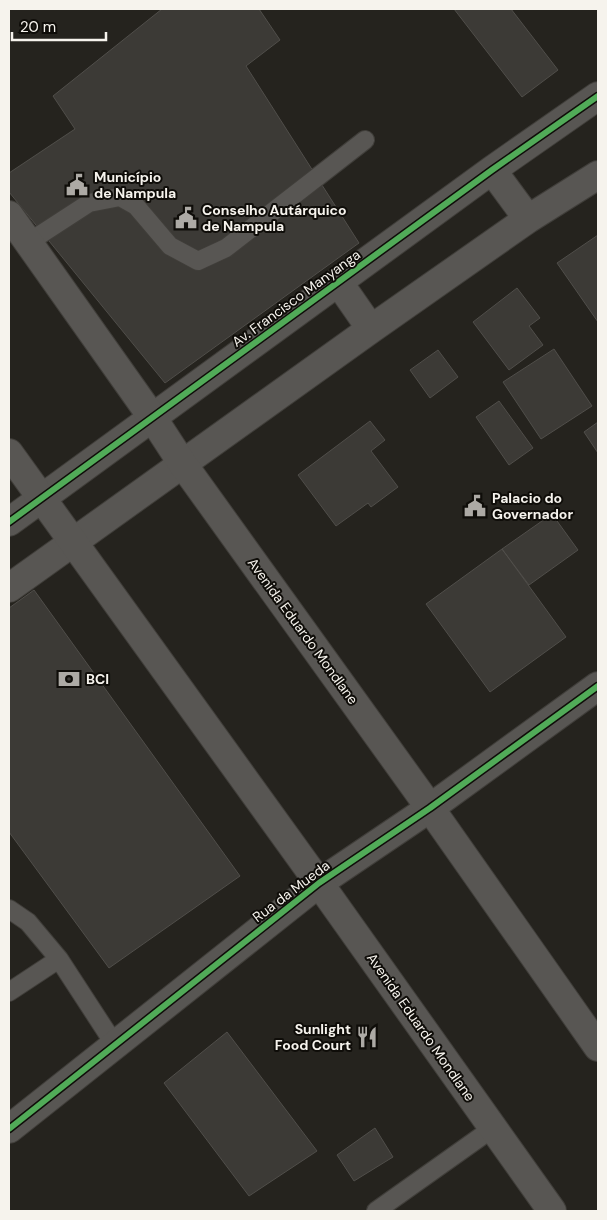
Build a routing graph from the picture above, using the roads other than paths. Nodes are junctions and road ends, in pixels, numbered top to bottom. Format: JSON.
{"nodes":[{"id":1,"x":598,"y":96,"type":"edge"},
{"id":2,"x":366,"y":140,"type":"dead end"},
{"id":3,"x":492,"y":170,"type":"junction"},
{"id":4,"x":598,"y":175,"type":"edge"},
{"id":5,"x":9,"y":215,"type":"edge"},
{"id":6,"x":528,"y":219,"type":"junction"},
{"id":7,"x":29,"y":242,"type":"junction"},
{"id":8,"x":339,"y":283,"type":"junction"},
{"id":9,"x":371,"y":328,"type":"junction"},
{"id":10,"x":152,"y":418,"type":"junction"},
{"id":11,"x":9,"y":453,"type":"edge"},
{"id":12,"x":182,"y":463,"type":"junction"},
{"id":13,"x":41,"y":498,"type":"junction"},
{"id":14,"x":9,"y":522,"type":"edge"},
{"id":15,"x":72,"y":542,"type":"junction"},
{"id":16,"x":9,"y":588,"type":"edge"},
{"id":17,"x":598,"y":686,"type":"edge"},
{"id":18,"x":430,"y":808,"type":"junction"},
{"id":19,"x":319,"y":883,"type":"junction"},
{"id":20,"x":9,"y":909,"type":"edge"},
{"id":21,"x":59,"y":959,"type":"junction"},
{"id":22,"x":9,"y":992,"type":"edge"},
{"id":23,"x":115,"y":1045,"type":"junction"},
{"id":24,"x":598,"y":1046,"type":"edge"},
{"id":25,"x":493,"y":1128,"type":"junction"},
{"id":26,"x":9,"y":1129,"type":"edge"},
{"id":27,"x":376,"y":1211,"type":"edge"},
{"id":28,"x":552,"y":1211,"type":"edge"}],
"edges":[{"from":1,"to":3,"type":"street","name":"Av. Francisco Manyanga"},
{"from":2,"to":7,"type":"lane"},
{"from":3,"to":6,"type":"street"},
{"from":3,"to":8,"type":"street","name":"Av. Francisco Manyanga"},
{"from":4,"to":6,"type":"street"},
{"from":5,"to":7,"type":"street","name":"Avenida Eduardo Mondlane"},
{"from":6,"to":9,"type":"street"},
{"from":7,"to":10,"type":"street","name":"Avenida Eduardo Mondlane"},
{"from":8,"to":9,"type":"street"},
{"from":8,"to":10,"type":"street","name":"Av. Francisco Manyanga"},
{"from":9,"to":12,"type":"street"},
{"from":10,"to":12,"type":"street","name":"Avenida Eduardo Mondlane"},
{"from":10,"to":13,"type":"street","name":"Av. Francisco Manyanga"},
{"from":11,"to":13,"type":"street","name":"Avenida Eduardo Mondlane"},
{"from":12,"to":15,"type":"street"},
{"from":12,"to":18,"type":"street","name":"Avenida Eduardo Mondlane"},
{"from":13,"to":14,"type":"street","name":"Av. Francisco Manyanga"},
{"from":13,"to":15,"type":"street","name":"Avenida Eduardo Mondlane"},
{"from":15,"to":16,"type":"street"},
{"from":15,"to":19,"type":"street","name":"Avenida Eduardo Mondlane"},
{"from":17,"to":18,"type":"street","name":"Rua da Mueda"},
{"from":18,"to":19,"type":"street","name":"Rua da Mueda"},
{"from":18,"to":24,"type":"street","name":"Avenida Eduardo Mondlane"},
{"from":19,"to":23,"type":"street","name":"Rua da Mueda"},
{"from":19,"to":25,"type":"street","name":"Avenida Eduardo Mondlane"},
{"from":20,"to":21,"type":"lane"},
{"from":21,"to":22,"type":"lane"},
{"from":21,"to":23,"type":"lane"},
{"from":23,"to":26,"type":"street","name":"Rua da Mueda"},
{"from":25,"to":27,"type":"lane"},
{"from":25,"to":28,"type":"street","name":"Avenida Eduardo Mondlane"}]}
